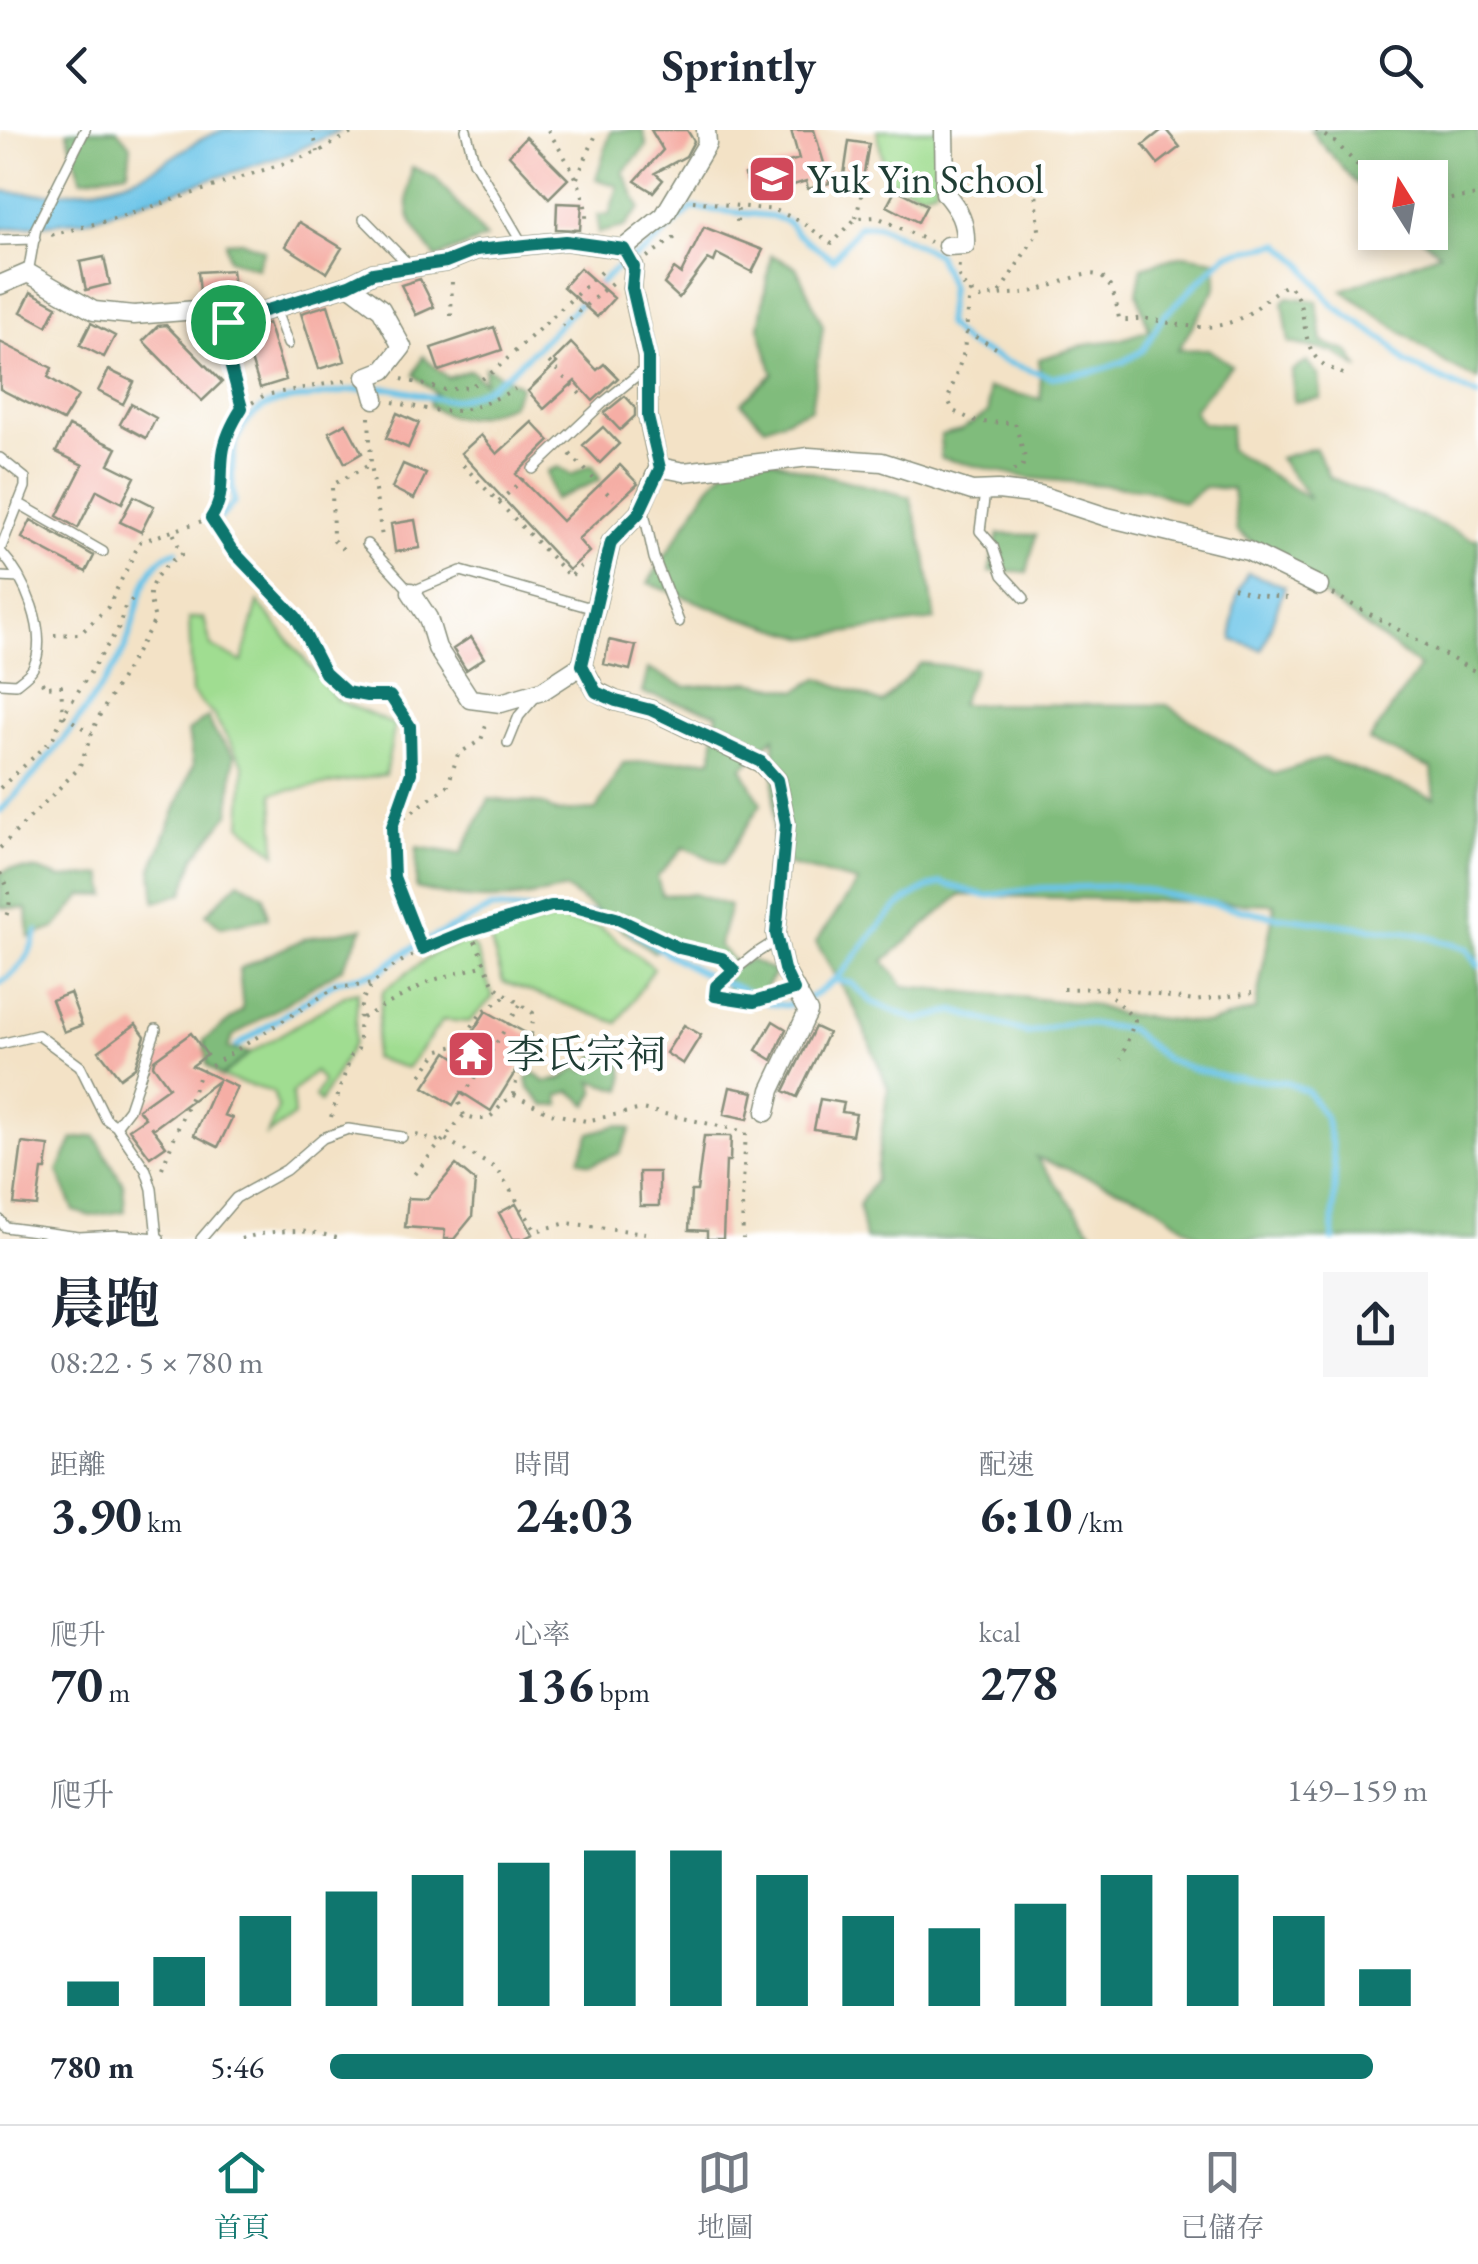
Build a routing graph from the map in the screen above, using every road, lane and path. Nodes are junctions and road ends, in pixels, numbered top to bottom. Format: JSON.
{"nodes":[{"id":1,"x":85,"y":130,"type":"edge"},
{"id":2,"x":312,"y":130,"type":"edge"},
{"id":3,"x":358,"y":130,"type":"edge"},
{"id":4,"x":466,"y":130,"type":"edge"},
{"id":5,"x":548,"y":130,"type":"edge"},
{"id":6,"x":598,"y":130,"type":"edge"},
{"id":7,"x":706,"y":130,"type":"edge"},
{"id":8,"x":944,"y":130,"type":"edge"},
{"id":9,"x":1316,"y":130,"type":"edge"},
{"id":10,"x":318,"y":149,"type":"junction"},
{"id":11,"x":1358,"y":166,"type":"edge"},
{"id":12,"x":1040,"y":170,"type":"dead end"},
{"id":13,"x":577,"y":178,"type":"junction"},
{"id":14,"x":864,"y":183,"type":"dead end"},
{"id":15,"x":1478,"y":196,"type":"edge"},
{"id":16,"x":674,"y":198,"type":"junction"},
{"id":17,"x":1448,"y":200,"type":"edge"},
{"id":18,"x":738,"y":207,"type":"junction"},
{"id":19,"x":856,"y":218,"type":"junction"},
{"id":20,"x":364,"y":219,"type":"dead end"},
{"id":21,"x":737,"y":220,"type":"dead end"},
{"id":22,"x":35,"y":233,"type":"junction"},
{"id":23,"x":0,"y":240,"type":"edge"},
{"id":24,"x":586,"y":244,"type":"junction"},
{"id":25,"x":523,"y":245,"type":"junction"},
{"id":26,"x":948,"y":246,"type":"junction"},
{"id":27,"x":624,"y":249,"type":"junction"},
{"id":28,"x":446,"y":262,"type":"junction"},
{"id":29,"x":413,"y":269,"type":"junction"},
{"id":30,"x":28,"y":273,"type":"junction"},
{"id":31,"x":0,"y":285,"type":"edge"},
{"id":32,"x":349,"y":285,"type":"junction"},
{"id":33,"x":970,"y":291,"type":"junction"},
{"id":34,"x":1000,"y":292,"type":"junction"},
{"id":35,"x":275,"y":308,"type":"junction"},
{"id":36,"x":451,"y":316,"type":"dead end"},
{"id":37,"x":218,"y":320,"type":"junction"},
{"id":38,"x":966,"y":332,"type":"junction"},
{"id":39,"x":288,"y":344,"type":"dead end"},
{"id":40,"x":1000,"y":350,"type":"dead end"},
{"id":41,"x":549,"y":362,"type":"dead end"},
{"id":42,"x":647,"y":367,"type":"junction"},
{"id":43,"x":384,"y":370,"type":"junction"},
{"id":44,"x":1350,"y":376,"type":"dead end"},
{"id":45,"x":366,"y":377,"type":"junction"},
{"id":46,"x":514,"y":388,"type":"dead end"},
{"id":47,"x":376,"y":398,"type":"junction"},
{"id":48,"x":242,"y":408,"type":"junction"},
{"id":49,"x":595,"y":410,"type":"junction"},
{"id":50,"x":560,"y":443,"type":"junction"},
{"id":51,"x":0,"y":458,"type":"edge"},
{"id":52,"x":370,"y":464,"type":"junction"},
{"id":53,"x":463,"y":465,"type":"dead end"},
{"id":54,"x":660,"y":468,"type":"junction"},
{"id":55,"x":533,"y":469,"type":"joint"},
{"id":56,"x":992,"y":491,"type":"junction"},
{"id":57,"x":614,"y":500,"type":"dead end"},
{"id":58,"x":499,"y":502,"type":"junction"},
{"id":59,"x":18,"y":503,"type":"junction"},
{"id":60,"x":642,"y":505,"type":"junction"},
{"id":61,"x":211,"y":518,"type":"junction"},
{"id":62,"x":172,"y":530,"type":"junction"},
{"id":63,"x":383,"y":541,"type":"dead end"},
{"id":64,"x":367,"y":544,"type":"dead end"},
{"id":65,"x":343,"y":549,"type":"dead end"},
{"id":66,"x":0,"y":550,"type":"edge"},
{"id":67,"x":103,"y":552,"type":"dead end"},
{"id":68,"x":584,"y":563,"type":"dead end"},
{"id":69,"x":0,"y":577,"type":"edge"},
{"id":70,"x":19,"y":578,"type":"junction"},
{"id":71,"x":1319,"y":586,"type":"joint"},
{"id":72,"x":1233,"y":587,"type":"dead end"},
{"id":73,"x":411,"y":592,"type":"junction"},
{"id":74,"x":134,"y":598,"type":"dead end"},
{"id":75,"x":1024,"y":598,"type":"dead end"},
{"id":76,"x":1287,"y":598,"type":"dead end"},
{"id":77,"x":594,"y":609,"type":"junction"},
{"id":78,"x":679,"y":622,"type":"dead end"},
{"id":79,"x":39,"y":636,"type":"junction"},
{"id":80,"x":582,"y":665,"type":"junction"},
{"id":81,"x":33,"y":670,"type":"junction"},
{"id":82,"x":1478,"y":673,"type":"edge"},
{"id":83,"x":0,"y":684,"type":"edge"},
{"id":84,"x":542,"y":691,"type":"junction"},
{"id":85,"x":502,"y":703,"type":"junction"},
{"id":86,"x":63,"y":715,"type":"junction"},
{"id":87,"x":92,"y":734,"type":"junction"},
{"id":88,"x":508,"y":743,"type":"dead end"},
{"id":89,"x":0,"y":788,"type":"edge"},
{"id":90,"x":392,"y":827,"type":"junction"},
{"id":91,"x":0,"y":848,"type":"edge"},
{"id":92,"x":0,"y":873,"type":"edge"},
{"id":93,"x":616,"y":918,"type":"joint"},
{"id":94,"x":4,"y":921,"type":"dead end"},
{"id":95,"x":464,"y":932,"type":"junction"},
{"id":96,"x":777,"y":940,"type":"junction"},
{"id":97,"x":420,"y":945,"type":"junction"},
{"id":98,"x":486,"y":964,"type":"junction"},
{"id":99,"x":734,"y":970,"type":"junction"},
{"id":100,"x":373,"y":984,"type":"junction"},
{"id":101,"x":1104,"y":988,"type":"junction"},
{"id":102,"x":1062,"y":989,"type":"dead end"},
{"id":103,"x":794,"y":990,"type":"junction"},
{"id":104,"x":1252,"y":993,"type":"dead end"},
{"id":105,"x":506,"y":996,"type":"junction"},
{"id":106,"x":520,"y":1005,"type":"junction"},
{"id":107,"x":362,"y":1018,"type":"junction"},
{"id":108,"x":156,"y":1029,"type":"dead end"},
{"id":109,"x":462,"y":1041,"type":"junction"},
{"id":110,"x":0,"y":1044,"type":"edge"},
{"id":111,"x":488,"y":1056,"type":"junction"},
{"id":112,"x":1121,"y":1059,"type":"dead end"},
{"id":113,"x":420,"y":1075,"type":"dead end"},
{"id":114,"x":514,"y":1095,"type":"junction"},
{"id":115,"x":766,"y":1112,"type":"dead end"},
{"id":116,"x":464,"y":1115,"type":"junction"},
{"id":117,"x":344,"y":1120,"type":"dead end"},
{"id":118,"x":116,"y":1126,"type":"junction"},
{"id":119,"x":406,"y":1135,"type":"joint"},
{"id":120,"x":443,"y":1138,"type":"junction"},
{"id":121,"x":410,"y":1178,"type":"dead end"},
{"id":122,"x":152,"y":1189,"type":"junction"},
{"id":123,"x":0,"y":1220,"type":"edge"},
{"id":124,"x":645,"y":1233,"type":"dead end"},
{"id":125,"x":160,"y":1238,"type":"edge"},
{"id":126,"x":201,"y":1239,"type":"edge"},
{"id":127,"x":241,"y":1239,"type":"edge"},
{"id":128,"x":340,"y":1239,"type":"edge"},
{"id":129,"x":744,"y":1239,"type":"edge"}],
"edges":[{"from":1,"to":22,"type":"lane"},
{"from":2,"to":10,"type":"path"},
{"from":3,"to":10,"type":"path"},
{"from":4,"to":25,"type":"lane"},
{"from":5,"to":13,"type":"path"},
{"from":6,"to":13,"type":"path"},
{"from":7,"to":16,"type":"street"},
{"from":8,"to":26,"type":"street"},
{"from":9,"to":11,"type":"path"},
{"from":10,"to":22,"type":"path"},
{"from":12,"to":34,"type":"path"},
{"from":13,"to":24,"type":"path"},
{"from":14,"to":19,"type":"path"},
{"from":15,"to":17,"type":"path"},
{"from":16,"to":18,"type":"path"},
{"from":16,"to":27,"type":"street"},
{"from":18,"to":19,"type":"path"},
{"from":18,"to":21,"type":"path"},
{"from":19,"to":26,"type":"path"},
{"from":20,"to":29,"type":"lane"},
{"from":22,"to":23,"type":"lane"},
{"from":22,"to":30,"type":"lane"},
{"from":24,"to":25,"type":"street"},
{"from":24,"to":27,"type":"street"},
{"from":25,"to":28,"type":"street"},
{"from":26,"to":33,"type":"path"},
{"from":27,"to":42,"type":"street"},
{"from":27,"to":43,"type":"path"},
{"from":28,"to":29,"type":"street"},
{"from":28,"to":36,"type":"path"},
{"from":29,"to":32,"type":"street"},
{"from":30,"to":31,"type":"street"},
{"from":30,"to":37,"type":"street"},
{"from":32,"to":35,"type":"street"},
{"from":32,"to":43,"type":"street"},
{"from":33,"to":34,"type":"path"},
{"from":33,"to":38,"type":"path"},
{"from":34,"to":44,"type":"path"},
{"from":35,"to":37,"type":"street"},
{"from":35,"to":39,"type":"lane"},
{"from":37,"to":48,"type":"path"},
{"from":38,"to":40,"type":"path"},
{"from":38,"to":56,"type":"path"},
{"from":41,"to":49,"type":"path"},
{"from":42,"to":49,"type":"lane"},
{"from":42,"to":54,"type":"street"},
{"from":43,"to":45,"type":"street"},
{"from":45,"to":47,"type":"street"},
{"from":45,"to":48,"type":"path"},
{"from":46,"to":47,"type":"path"},
{"from":47,"to":52,"type":"path"},
{"from":48,"to":61,"type":"path"},
{"from":49,"to":50,"type":"lane"},
{"from":50,"to":55,"type":"lane"},
{"from":50,"to":57,"type":"path"},
{"from":51,"to":59,"type":"lane"},
{"from":52,"to":63,"type":"path"},
{"from":52,"to":65,"type":"path"},
{"from":53,"to":58,"type":"path"},
{"from":54,"to":56,"type":"street"},
{"from":54,"to":60,"type":"street"},
{"from":55,"to":58,"type":"path"},
{"from":56,"to":71,"type":"street"},
{"from":56,"to":75,"type":"lane"},
{"from":58,"to":68,"type":"path"},
{"from":59,"to":66,"type":"lane"},
{"from":59,"to":67,"type":"lane"},
{"from":60,"to":77,"type":"street"},
{"from":60,"to":78,"type":"lane"},
{"from":61,"to":62,"type":"path"},
{"from":61,"to":90,"type":"path"},
{"from":62,"to":79,"type":"path"},
{"from":62,"to":87,"type":"path"},
{"from":64,"to":73,"type":"lane"},
{"from":66,"to":70,"type":"lane"},
{"from":69,"to":70,"type":"lane"},
{"from":70,"to":79,"type":"lane"},
{"from":71,"to":82,"type":"path"},
{"from":72,"to":76,"type":"path"},
{"from":73,"to":77,"type":"lane"},
{"from":73,"to":85,"type":"street"},
{"from":74,"to":86,"type":"path"},
{"from":77,"to":80,"type":"street"},
{"from":79,"to":81,"type":"lane"},
{"from":80,"to":84,"type":"street"},
{"from":80,"to":96,"type":"street"},
{"from":81,"to":83,"type":"lane"},
{"from":81,"to":86,"type":"path"},
{"from":84,"to":85,"type":"street"},
{"from":84,"to":88,"type":"lane"},
{"from":85,"to":90,"type":"path"},
{"from":86,"to":87,"type":"path"},
{"from":86,"to":89,"type":"path"},
{"from":87,"to":91,"type":"path"},
{"from":90,"to":97,"type":"path"},
{"from":92,"to":94,"type":"path"},
{"from":93,"to":95,"type":"path"},
{"from":93,"to":99,"type":"lane"},
{"from":95,"to":97,"type":"path"},
{"from":95,"to":98,"type":"path"},
{"from":96,"to":99,"type":"lane"},
{"from":96,"to":103,"type":"street"},
{"from":97,"to":100,"type":"path"},
{"from":98,"to":105,"type":"path"},
{"from":98,"to":107,"type":"path"},
{"from":99,"to":103,"type":"lane"},
{"from":100,"to":107,"type":"path"},
{"from":100,"to":122,"type":"path"},
{"from":101,"to":102,"type":"path"},
{"from":101,"to":104,"type":"path"},
{"from":101,"to":112,"type":"path"},
{"from":103,"to":115,"type":"street"},
{"from":105,"to":106,"type":"path"},
{"from":105,"to":109,"type":"path"},
{"from":106,"to":111,"type":"path"},
{"from":106,"to":114,"type":"path"},
{"from":107,"to":117,"type":"path"},
{"from":108,"to":118,"type":"lane"},
{"from":109,"to":111,"type":"path"},
{"from":109,"to":113,"type":"path"},
{"from":110,"to":118,"type":"lane"},
{"from":111,"to":116,"type":"path"},
{"from":114,"to":116,"type":"path"},
{"from":114,"to":129,"type":"path"},
{"from":116,"to":120,"type":"path"},
{"from":118,"to":122,"type":"lane"},
{"from":119,"to":120,"type":"path"},
{"from":119,"to":126,"type":"lane"},
{"from":120,"to":121,"type":"path"},
{"from":120,"to":124,"type":"path"},
{"from":122,"to":125,"type":"lane"},
{"from":123,"to":125,"type":"lane"},
{"from":127,"to":128,"type":"path"}]}
